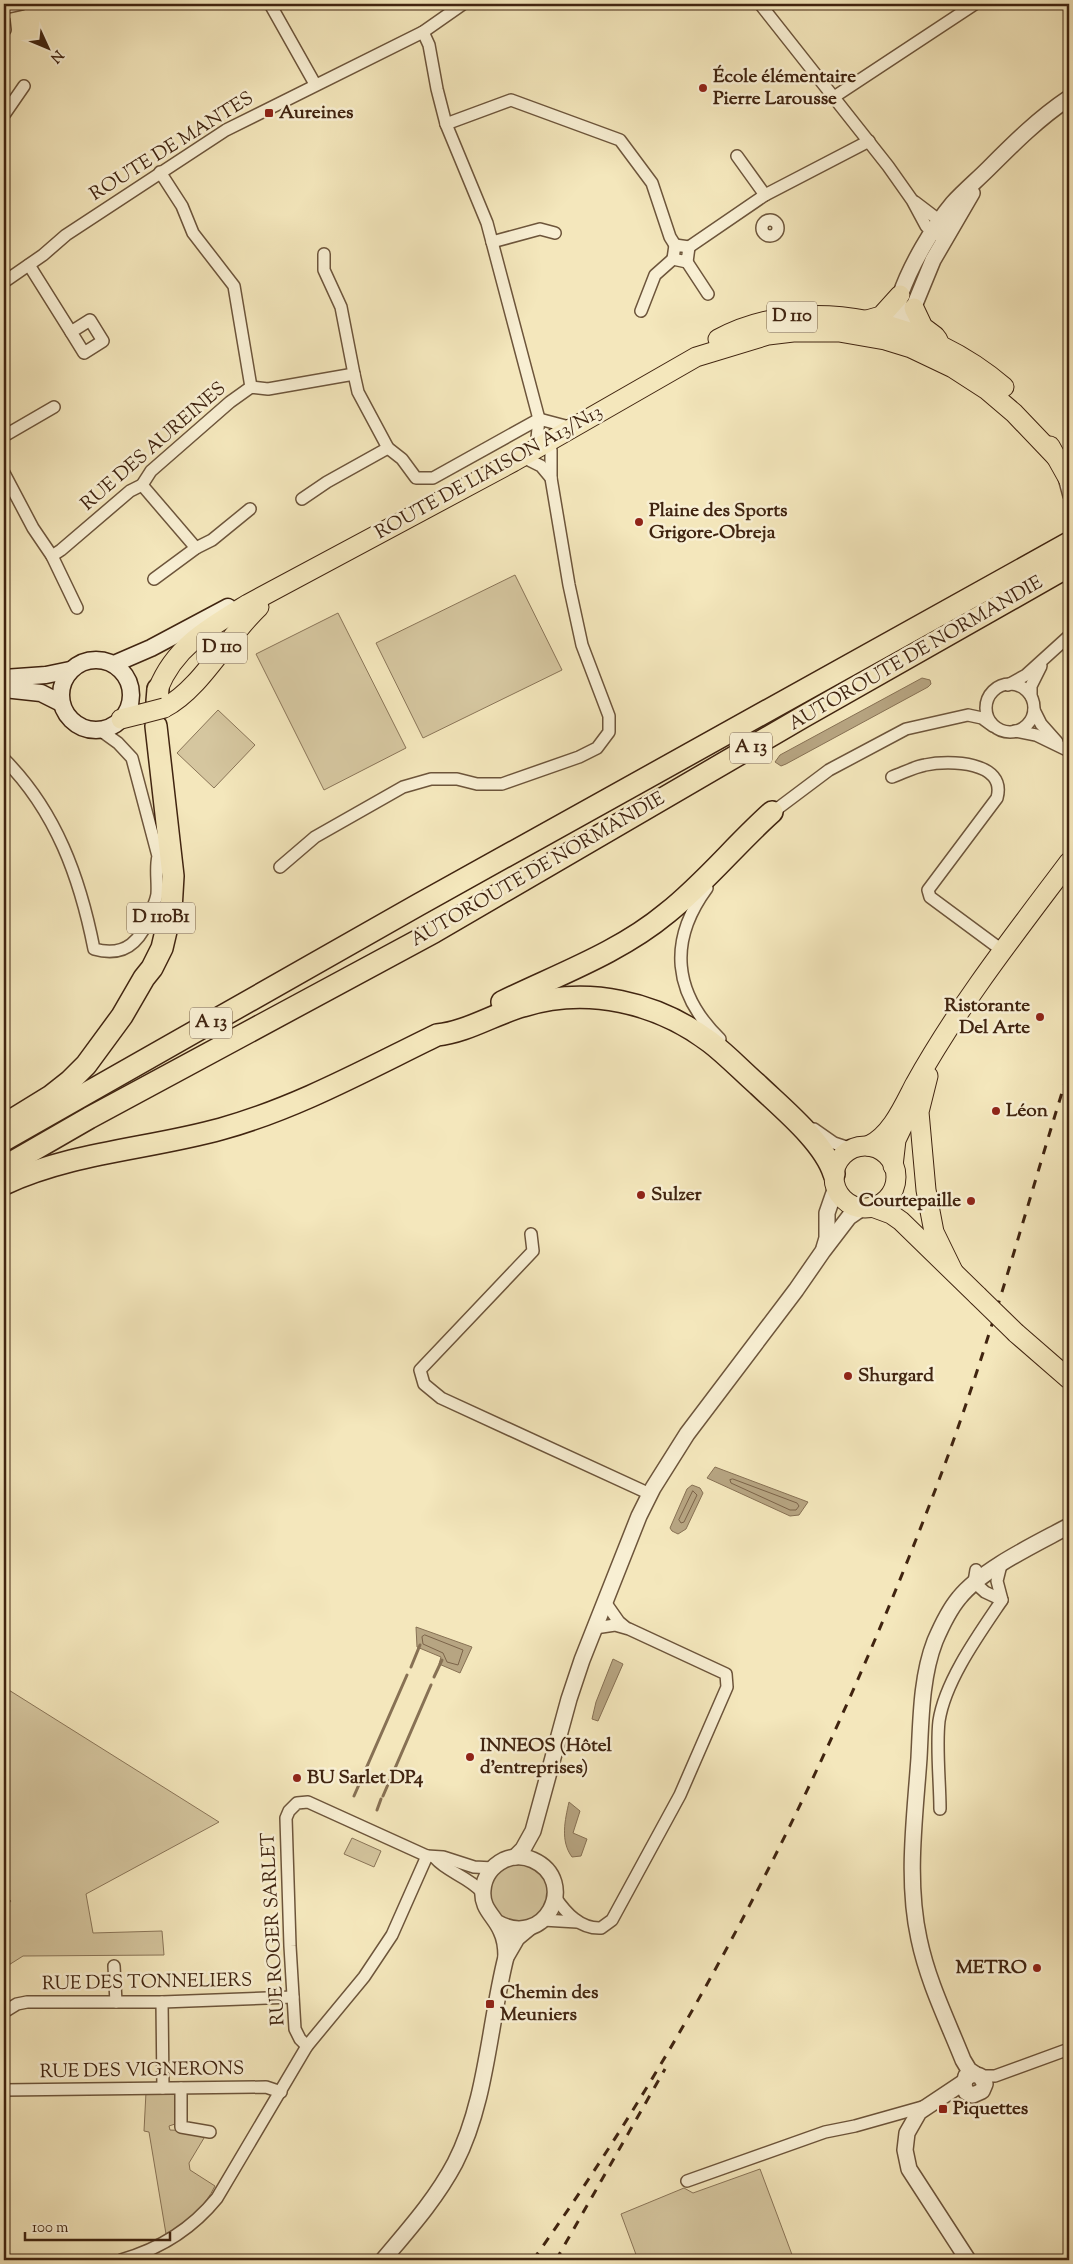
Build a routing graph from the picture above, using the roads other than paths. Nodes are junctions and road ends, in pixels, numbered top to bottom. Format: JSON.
{"nodes":[{"id":1,"x":22,"y":4,"type":"edge"},
{"id":2,"x":270,"y":4,"type":"edge"},
{"id":3,"x":463,"y":4,"type":"edge"},
{"id":4,"x":760,"y":4,"type":"edge"},
{"id":5,"x":975,"y":4,"type":"edge"},
{"id":6,"x":4,"y":8,"type":"edge"},
{"id":7,"x":423,"y":32,"type":"junction"},
{"id":8,"x":314,"y":84,"type":"junction"},
{"id":9,"x":24,"y":86,"type":"dead end"},
{"id":10,"x":834,"y":97,"type":"junction"},
{"id":11,"x":1069,"y":98,"type":"edge"},
{"id":12,"x":4,"y":115,"type":"edge"},
{"id":13,"x":446,"y":124,"type":"junction"},
{"id":14,"x":869,"y":141,"type":"junction"},
{"id":15,"x":737,"y":156,"type":"dead end"},
{"id":16,"x":160,"y":172,"type":"junction"},
{"id":17,"x":765,"y":195,"type":"junction"},
{"id":18,"x":753,"y":204,"type":"junction"},
{"id":19,"x":766,"y":222,"type":"dead end"},
{"id":20,"x":941,"y":231,"type":"junction"},
{"id":21,"x":555,"y":234,"type":"dead end"},
{"id":22,"x":492,"y":242,"type":"junction"},
{"id":23,"x":675,"y":244,"type":"junction"},
{"id":24,"x":689,"y":247,"type":"junction"},
{"id":25,"x":324,"y":254,"type":"dead end"},
{"id":26,"x":673,"y":259,"type":"junction"},
{"id":27,"x":686,"y":262,"type":"junction"},
{"id":28,"x":29,"y":265,"type":"junction"},
{"id":29,"x":4,"y":282,"type":"edge"},
{"id":30,"x":708,"y":294,"type":"dead end"},
{"id":31,"x":900,"y":295,"type":"junction"},
{"id":32,"x":914,"y":308,"type":"junction"},
{"id":33,"x":641,"y":311,"type":"dead end"},
{"id":34,"x":867,"y":320,"type":"junction"},
{"id":35,"x":70,"y":332,"type":"dead end"},
{"id":36,"x":895,"y":336,"type":"junction"},
{"id":37,"x":941,"y":346,"type":"junction"},
{"id":38,"x":696,"y":357,"type":"junction"},
{"id":39,"x":354,"y":374,"type":"junction"},
{"id":40,"x":251,"y":387,"type":"junction"},
{"id":41,"x":54,"y":407,"type":"dead end"},
{"id":42,"x":539,"y":419,"type":"junction"},
{"id":43,"x":574,"y":428,"type":"junction"},
{"id":44,"x":4,"y":436,"type":"edge"},
{"id":45,"x":544,"y":445,"type":"junction"},
{"id":46,"x":388,"y":448,"type":"junction"},
{"id":47,"x":523,"y":457,"type":"junction"},
{"id":48,"x":1062,"y":467,"type":"edge"},
{"id":49,"x":5,"y":478,"type":"edge"},
{"id":50,"x":551,"y":478,"type":"junction"},
{"id":51,"x":142,"y":485,"type":"junction"},
{"id":52,"x":1069,"y":496,"type":"edge"},
{"id":53,"x":302,"y":499,"type":"dead end"},
{"id":54,"x":250,"y":509,"type":"dead end"},
{"id":55,"x":399,"y":522,"type":"junction"},
{"id":56,"x":1069,"y":543,"type":"edge"},
{"id":57,"x":196,"y":548,"type":"junction"},
{"id":58,"x":52,"y":556,"type":"junction"},
{"id":59,"x":1069,"y":566,"type":"edge"},
{"id":60,"x":154,"y":579,"type":"dead end"},
{"id":61,"x":281,"y":589,"type":"junction"},
{"id":62,"x":77,"y":608,"type":"dead end"},
{"id":63,"x":1069,"y":636,"type":"edge"},
{"id":64,"x":1050,"y":653,"type":"junction"},
{"id":65,"x":114,"y":664,"type":"junction"},
{"id":66,"x":70,"y":670,"type":"junction"},
{"id":67,"x":4,"y":678,"type":"edge"},
{"id":68,"x":1008,"y":685,"type":"junction"},
{"id":69,"x":4,"y":689,"type":"edge"},
{"id":70,"x":1031,"y":696,"type":"junction"},
{"id":71,"x":61,"y":703,"type":"junction"},
{"id":72,"x":155,"y":708,"type":"junction"},
{"id":73,"x":1034,"y":710,"type":"junction"},
{"id":74,"x":121,"y":719,"type":"junction"},
{"id":75,"x":993,"y":726,"type":"junction"},
{"id":76,"x":100,"y":730,"type":"junction"},
{"id":77,"x":1016,"y":732,"type":"junction"},
{"id":78,"x":1069,"y":751,"type":"edge"},
{"id":79,"x":4,"y":759,"type":"edge"},
{"id":80,"x":892,"y":777,"type":"dead end"},
{"id":81,"x":772,"y":812,"type":"junction"},
{"id":82,"x":158,"y":856,"type":"junction"},
{"id":83,"x":1069,"y":862,"type":"edge"},
{"id":84,"x":280,"y":867,"type":"dead end"},
{"id":85,"x":1069,"y":876,"type":"edge"},
{"id":86,"x":1003,"y":951,"type":"junction"},
{"id":87,"x":144,"y":978,"type":"junction"},
{"id":88,"x":437,"y":1035,"type":"junction"},
{"id":89,"x":928,"y":1076,"type":"junction"},
{"id":90,"x":4,"y":1125,"type":"edge"},
{"id":91,"x":4,"y":1140,"type":"edge"},
{"id":92,"x":860,"y":1148,"type":"junction"},
{"id":93,"x":893,"y":1166,"type":"junction"},
{"id":94,"x":4,"y":1167,"type":"edge"},
{"id":95,"x":835,"y":1180,"type":"junction"},
{"id":96,"x":4,"y":1184,"type":"edge"},
{"id":97,"x":895,"y":1184,"type":"junction"},
{"id":98,"x":867,"y":1207,"type":"junction"},
{"id":99,"x":532,"y":1234,"type":"dead end"},
{"id":100,"x":926,"y":1244,"type":"junction"},
{"id":101,"x":823,"y":1251,"type":"junction"},
{"id":102,"x":953,"y":1271,"type":"junction"},
{"id":103,"x":1044,"y":1359,"type":"junction"},
{"id":104,"x":1069,"y":1379,"type":"edge"},
{"id":105,"x":1069,"y":1384,"type":"edge"},
{"id":106,"x":650,"y":1494,"type":"junction"},
{"id":107,"x":1069,"y":1516,"type":"edge"},
{"id":108,"x":1069,"y":1526,"type":"edge"},
{"id":109,"x":1001,"y":1565,"type":"junction"},
{"id":110,"x":975,"y":1576,"type":"junction"},
{"id":111,"x":1002,"y":1600,"type":"junction"},
{"id":112,"x":605,"y":1602,"type":"junction"},
{"id":113,"x":595,"y":1628,"type":"junction"},
{"id":114,"x":628,"y":1629,"type":"junction"},
{"id":115,"x":940,"y":1809,"type":"dead end"},
{"id":116,"x":533,"y":1831,"type":"junction"},
{"id":117,"x":431,"y":1857,"type":"junction"},
{"id":118,"x":515,"y":1857,"type":"junction"},
{"id":119,"x":542,"y":1865,"type":"junction"},
{"id":120,"x":493,"y":1868,"type":"junction"},
{"id":121,"x":482,"y":1892,"type":"junction"},
{"id":122,"x":555,"y":1897,"type":"junction"},
{"id":123,"x":543,"y":1920,"type":"junction"},
{"id":124,"x":496,"y":1922,"type":"junction"},
{"id":125,"x":579,"y":1922,"type":"junction"},
{"id":126,"x":529,"y":1928,"type":"junction"},
{"id":127,"x":506,"y":1957,"type":"junction"},
{"id":128,"x":114,"y":1966,"type":"dead end"},
{"id":129,"x":293,"y":1997,"type":"junction"},
{"id":130,"x":116,"y":2002,"type":"junction"},
{"id":131,"x":162,"y":2002,"type":"junction"},
{"id":132,"x":4,"y":2012,"type":"edge"},
{"id":133,"x":307,"y":2046,"type":"junction"},
{"id":134,"x":1069,"y":2049,"type":"edge"},
{"id":135,"x":972,"y":2082,"type":"junction"},
{"id":136,"x":163,"y":2088,"type":"junction"},
{"id":137,"x":181,"y":2088,"type":"junction"},
{"id":138,"x":4,"y":2090,"type":"edge"},
{"id":139,"x":281,"y":2092,"type":"junction"},
{"id":140,"x":926,"y":2106,"type":"junction"},
{"id":141,"x":888,"y":2116,"type":"junction"},
{"id":142,"x":913,"y":2128,"type":"junction"},
{"id":143,"x":210,"y":2132,"type":"dead end"},
{"id":144,"x":687,"y":2181,"type":"dead end"},
{"id":145,"x":121,"y":2260,"type":"edge"},
{"id":146,"x":383,"y":2260,"type":"edge"},
{"id":147,"x":968,"y":2260,"type":"edge"}],
"edges":[{"from":1,"to":6,"type":"street"},
{"from":2,"to":8,"type":"street"},
{"from":3,"to":7,"type":"street","name":"ROUTE DE MANTES"},
{"from":4,"to":10,"type":"street"},
{"from":5,"to":10,"type":"street"},
{"from":7,"to":8,"type":"street","name":"ROUTE DE MANTES"},
{"from":7,"to":13,"type":"street"},
{"from":8,"to":16,"type":"street","name":"ROUTE DE MANTES"},
{"from":9,"to":12,"type":"street"},
{"from":10,"to":14,"type":"street"},
{"from":11,"to":20,"type":"street"},
{"from":13,"to":22,"type":"street"},
{"from":13,"to":23,"type":"street"},
{"from":14,"to":17,"type":"street"},
{"from":14,"to":20,"type":"street"},
{"from":15,"to":17,"type":"street"},
{"from":16,"to":28,"type":"street","name":"ROUTE DE MANTES"},
{"from":16,"to":40,"type":"street"},
{"from":17,"to":18,"type":"street"},
{"from":18,"to":19,"type":"street"},
{"from":18,"to":24,"type":"street"},
{"from":20,"to":31,"type":"street"},
{"from":20,"to":32,"type":"street"},
{"from":21,"to":22,"type":"street"},
{"from":22,"to":42,"type":"street"},
{"from":23,"to":24,"type":"street"},
{"from":23,"to":26,"type":"street"},
{"from":24,"to":27,"type":"street"},
{"from":25,"to":39,"type":"street"},
{"from":26,"to":27,"type":"street"},
{"from":26,"to":33,"type":"street"},
{"from":27,"to":30,"type":"street"},
{"from":28,"to":29,"type":"street","name":"ROUTE DE MANTES"},
{"from":28,"to":35,"type":"street"},
{"from":31,"to":34,"type":"main road"},
{"from":31,"to":36,"type":"street"},
{"from":32,"to":36,"type":"street"},
{"from":32,"to":37,"type":"main road","number":"D 110"},
{"from":34,"to":36,"type":"main road","number":"D 110"},
{"from":34,"to":38,"type":"main road","number":"D 110"},
{"from":36,"to":37,"type":"main road","number":"D 110"},
{"from":36,"to":38,"type":"main road","number":"D 110"},
{"from":36,"to":48,"type":"main road","number":"D 110"},
{"from":37,"to":48,"type":"main road","number":"D 110"},
{"from":38,"to":43,"type":"main road","name":"ROUTE DE LIAISON A13/N13","number":"D 110"},
{"from":39,"to":40,"type":"street","name":"RUE DES AUREINES"},
{"from":39,"to":46,"type":"street"},
{"from":40,"to":51,"type":"street","name":"RUE DES AUREINES"},
{"from":41,"to":44,"type":"street"},
{"from":42,"to":43,"type":"street"},
{"from":42,"to":45,"type":"street"},
{"from":42,"to":46,"type":"street"},
{"from":43,"to":45,"type":"main road","name":"ROUTE DE LIAISON A13/N13","number":"D 110"},
{"from":45,"to":47,"type":"main road","name":"ROUTE DE LIAISON A13/N13","number":"D 110"},
{"from":45,"to":50,"type":"street"},
{"from":46,"to":53,"type":"street"},
{"from":47,"to":50,"type":"street"},
{"from":47,"to":55,"type":"main road","name":"ROUTE DE LIAISON A13/N13","number":"D 110"},
{"from":48,"to":52,"type":"street"},
{"from":49,"to":58,"type":"street"},
{"from":50,"to":84,"type":"street"},
{"from":51,"to":57,"type":"street"},
{"from":51,"to":58,"type":"street","name":"RUE DES AUREINES"},
{"from":54,"to":57,"type":"street"},
{"from":55,"to":61,"type":"main road","name":"ROUTE DE LIAISON A13/N13","number":"D 110"},
{"from":55,"to":65,"type":"main road","number":"D 110"},
{"from":56,"to":91,"type":"highway","name":"AUTOROUTE DE NORMANDIE","number":"A 13"},
{"from":57,"to":60,"type":"street"},
{"from":58,"to":62,"type":"street"},
{"from":59,"to":94,"type":"highway","name":"AUTOROUTE DE NORMANDIE","number":"A 13"},
{"from":61,"to":72,"type":"main road","number":"D 110"},
{"from":61,"to":72,"type":"main road"},
{"from":63,"to":64,"type":"street"},
{"from":64,"to":68,"type":"street"},
{"from":64,"to":70,"type":"street"},
{"from":65,"to":66,"type":"main road"},
{"from":65,"to":74,"type":"main road"},
{"from":66,"to":67,"type":"main road"},
{"from":66,"to":71,"type":"main road"},
{"from":68,"to":70,"type":"street"},
{"from":68,"to":75,"type":"street"},
{"from":69,"to":71,"type":"main road"},
{"from":70,"to":73,"type":"street"},
{"from":71,"to":76,"type":"main road"},
{"from":72,"to":74,"type":"main road","number":"D 110"},
{"from":72,"to":87,"type":"highway"},
{"from":73,"to":77,"type":"street"},
{"from":73,"to":78,"type":"street"},
{"from":74,"to":76,"type":"main road"},
{"from":75,"to":77,"type":"street"},
{"from":75,"to":81,"type":"street"},
{"from":76,"to":82,"type":"street","number":"D 110B1"},
{"from":77,"to":78,"type":"street"},
{"from":79,"to":82,"type":"street"},
{"from":80,"to":86,"type":"street"},
{"from":81,"to":88,"type":"highway"},
{"from":81,"to":92,"type":"street"},
{"from":82,"to":87,"type":"highway","number":"D 110B1"},
{"from":83,"to":86,"type":"main road"},
{"from":85,"to":89,"type":"main road"},
{"from":86,"to":92,"type":"main road"},
{"from":87,"to":90,"type":"highway"},
{"from":88,"to":95,"type":"highway"},
{"from":88,"to":96,"type":"highway"},
{"from":89,"to":93,"type":"main road"},
{"from":89,"to":102,"type":"main road"},
{"from":92,"to":93,"type":"main road"},
{"from":92,"to":95,"type":"main road"},
{"from":93,"to":97,"type":"main road"},
{"from":95,"to":98,"type":"main road"},
{"from":95,"to":101,"type":"street"},
{"from":97,"to":98,"type":"main road"},
{"from":97,"to":100,"type":"main road"},
{"from":98,"to":100,"type":"main road"},
{"from":98,"to":101,"type":"street"},
{"from":99,"to":106,"type":"street"},
{"from":100,"to":102,"type":"main road"},
{"from":101,"to":106,"type":"street"},
{"from":102,"to":103,"type":"main road","bridge":true},
{"from":103,"to":104,"type":"main road"},
{"from":103,"to":105,"type":"main road"},
{"from":106,"to":112,"type":"street"},
{"from":107,"to":110,"type":"street"},
{"from":108,"to":109,"type":"street"},
{"from":109,"to":110,"type":"street"},
{"from":109,"to":111,"type":"street"},
{"from":110,"to":111,"type":"street"},
{"from":110,"to":135,"type":"street"},
{"from":111,"to":115,"type":"street"},
{"from":112,"to":113,"type":"street"},
{"from":112,"to":114,"type":"street"},
{"from":113,"to":114,"type":"street"},
{"from":113,"to":116,"type":"street"},
{"from":114,"to":125,"type":"street"},
{"from":116,"to":118,"type":"street"},
{"from":116,"to":119,"type":"street"},
{"from":117,"to":120,"type":"street"},
{"from":117,"to":121,"type":"street"},
{"from":117,"to":129,"type":"street","name":"RUE ROGER SARLET"},
{"from":117,"to":133,"type":"street"},
{"from":118,"to":119,"type":"street"},
{"from":118,"to":120,"type":"street"},
{"from":119,"to":122,"type":"street"},
{"from":120,"to":121,"type":"street"},
{"from":121,"to":124,"type":"street"},
{"from":122,"to":123,"type":"street"},
{"from":122,"to":125,"type":"street"},
{"from":123,"to":125,"type":"street"},
{"from":123,"to":126,"type":"street"},
{"from":124,"to":126,"type":"street"},
{"from":124,"to":127,"type":"street"},
{"from":126,"to":127,"type":"street"},
{"from":127,"to":146,"type":"street"},
{"from":128,"to":130,"type":"street"},
{"from":129,"to":131,"type":"street","name":"RUE DES TONNELIERS"},
{"from":129,"to":133,"type":"street","name":"RUE ROGER SARLET"},
{"from":130,"to":131,"type":"street","name":"RUE DES TONNELIERS"},
{"from":130,"to":132,"type":"street","name":"RUE DES TONNELIERS"},
{"from":131,"to":136,"type":"street"},
{"from":133,"to":139,"type":"street"},
{"from":134,"to":135,"type":"street"},
{"from":135,"to":140,"type":"street"},
{"from":135,"to":142,"type":"street"},
{"from":136,"to":137,"type":"street","name":"RUE DES VIGNERONS"},
{"from":136,"to":138,"type":"street","name":"RUE DES VIGNERONS"},
{"from":137,"to":139,"type":"street","name":"RUE DES VIGNERONS"},
{"from":137,"to":143,"type":"street"},
{"from":139,"to":145,"type":"street"},
{"from":140,"to":141,"type":"street"},
{"from":140,"to":142,"type":"street"},
{"from":141,"to":142,"type":"street"},
{"from":141,"to":144,"type":"street"},
{"from":142,"to":147,"type":"street"}]}
